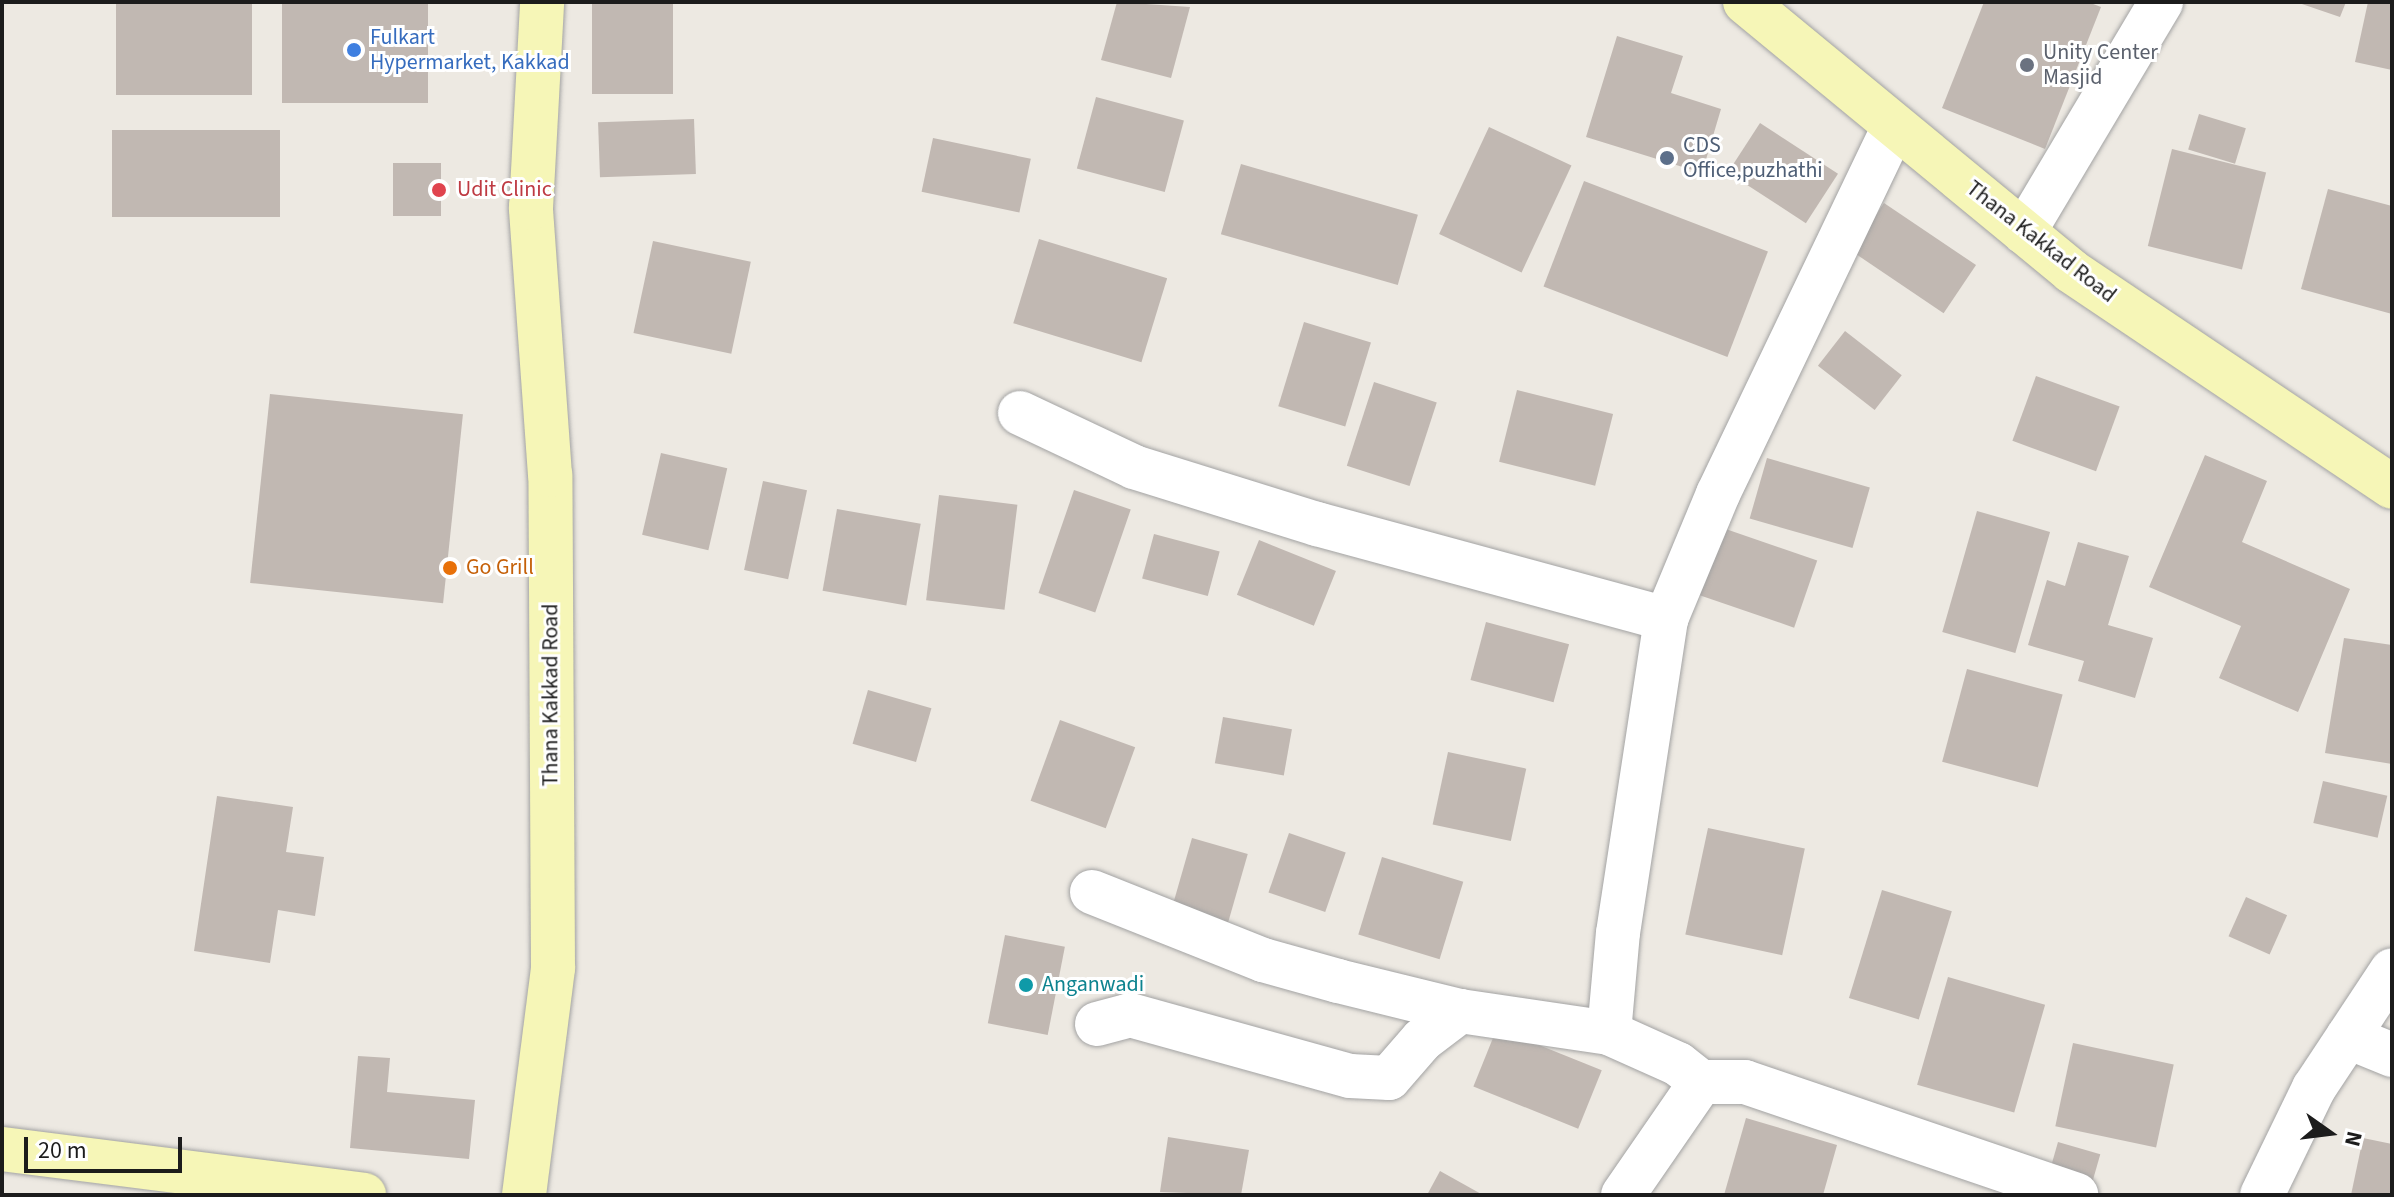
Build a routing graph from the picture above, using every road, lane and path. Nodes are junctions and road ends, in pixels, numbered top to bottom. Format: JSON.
{"nodes":[{"id":1,"x":542,"y":2,"type":"edge"},
{"id":2,"x":1745,"y":2,"type":"edge"},
{"id":3,"x":2161,"y":2,"type":"edge"},
{"id":4,"x":1894,"y":126,"type":"junction"},
{"id":5,"x":2024,"y":232,"type":"junction"},
{"id":6,"x":1020,"y":413,"type":"dead end"},
{"id":7,"x":2392,"y":487,"type":"edge"},
{"id":8,"x":1666,"y":619,"type":"junction"},
{"id":9,"x":1092,"y":892,"type":"dead end"},
{"id":10,"x":2392,"y":970,"type":"edge"},
{"id":11,"x":1460,"y":1011,"type":"junction"},
{"id":12,"x":1097,"y":1024,"type":"dead end"},
{"id":13,"x":1609,"y":1033,"type":"junction"},
{"id":14,"x":2348,"y":1037,"type":"junction"},
{"id":15,"x":2392,"y":1055,"type":"edge"},
{"id":16,"x":1701,"y":1082,"type":"junction"},
{"id":17,"x":2,"y":1149,"type":"edge"},
{"id":18,"x":364,"y":1195,"type":"edge"},
{"id":19,"x":524,"y":1195,"type":"edge"},
{"id":20,"x":1623,"y":1195,"type":"edge"},
{"id":21,"x":2076,"y":1195,"type":"edge"},
{"id":22,"x":2262,"y":1195,"type":"edge"}],
"edges":[{"from":1,"to":19,"type":"main road","name":"Thana Kakkad Road"},
{"from":2,"to":4,"type":"main road","name":"Thana Kakkad Road"},
{"from":3,"to":5,"type":"street"},
{"from":4,"to":5,"type":"main road","name":"Thana Kakkad Road"},
{"from":4,"to":8,"type":"street"},
{"from":5,"to":7,"type":"main road","name":"Thana Kakkad Road"},
{"from":6,"to":8,"type":"street"},
{"from":8,"to":13,"type":"street"},
{"from":9,"to":11,"type":"street"},
{"from":10,"to":14,"type":"street"},
{"from":11,"to":12,"type":"street"},
{"from":11,"to":13,"type":"street"},
{"from":13,"to":16,"type":"street"},
{"from":14,"to":15,"type":"street"},
{"from":14,"to":22,"type":"street"},
{"from":16,"to":20,"type":"street"},
{"from":16,"to":21,"type":"street"},
{"from":17,"to":18,"type":"main road"}]}
